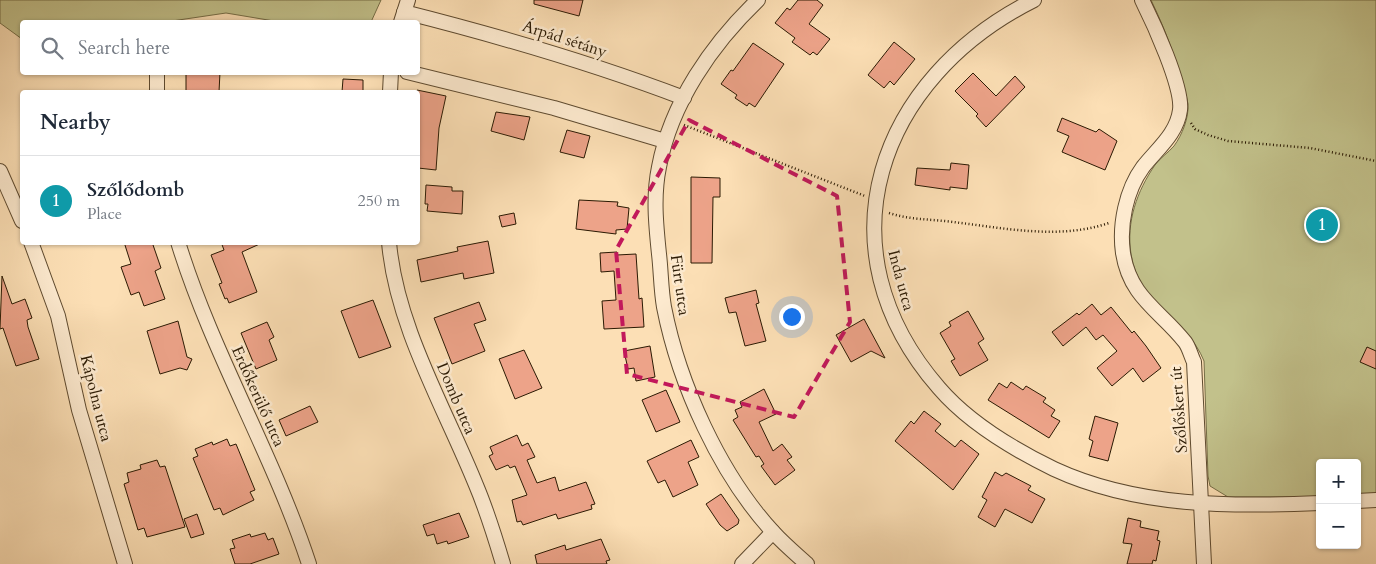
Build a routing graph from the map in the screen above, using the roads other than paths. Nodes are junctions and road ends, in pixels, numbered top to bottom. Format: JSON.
{"nodes":[{"id":1,"x":758,"y":0,"type":"edge"},
{"id":2,"x":1034,"y":0,"type":"edge"},
{"id":3,"x":1142,"y":0,"type":"edge"},
{"id":4,"x":404,"y":11,"type":"edge"},
{"id":5,"x":157,"y":75,"type":"edge"},
{"id":6,"x":391,"y":75,"type":"edge"},
{"id":7,"x":419,"y":75,"type":"edge"},
{"id":8,"x":157,"y":90,"type":"edge"},
{"id":9,"x":390,"y":90,"type":"edge"},
{"id":10,"x":684,"y":98,"type":"junction"},
{"id":11,"x":665,"y":141,"type":"junction"},
{"id":12,"x":0,"y":171,"type":"edge"},
{"id":13,"x":20,"y":212,"type":"edge"},
{"id":14,"x":32,"y":245,"type":"edge"},
{"id":15,"x":179,"y":245,"type":"edge"},
{"id":16,"x":390,"y":245,"type":"edge"},
{"id":17,"x":1376,"y":500,"type":"edge"},
{"id":18,"x":1361,"y":501,"type":"edge"},
{"id":19,"x":1316,"y":503,"type":"edge"},
{"id":20,"x":1201,"y":504,"type":"junction"},
{"id":21,"x":773,"y":532,"type":"junction"},
{"id":22,"x":125,"y":564,"type":"edge"},
{"id":23,"x":309,"y":564,"type":"edge"},
{"id":24,"x":503,"y":564,"type":"edge"},
{"id":25,"x":742,"y":564,"type":"edge"},
{"id":26,"x":807,"y":564,"type":"edge"},
{"id":27,"x":1204,"y":564,"type":"edge"}],
"edges":[{"from":1,"to":10,"type":"street","name":"Fürt utca"},
{"from":2,"to":20,"type":"street","name":"Inda utca"},
{"from":3,"to":20,"type":"street","name":"Szőlőskert út"},
{"from":4,"to":10,"type":"street","name":"Árpád sétány"},
{"from":5,"to":8,"type":"street"},
{"from":6,"to":9,"type":"street"},
{"from":7,"to":11,"type":"street"},
{"from":10,"to":11,"type":"street","name":"Fürt utca"},
{"from":11,"to":21,"type":"street","name":"Fürt utca"},
{"from":12,"to":13,"type":"street"},
{"from":14,"to":22,"type":"street","name":"Kápolna utca"},
{"from":15,"to":23,"type":"street","name":"Erdőkerülő utca"},
{"from":16,"to":24,"type":"street","name":"Domb utca"},
{"from":17,"to":18,"type":"street"},
{"from":19,"to":20,"type":"street","name":"Inda utca"},
{"from":20,"to":27,"type":"street","name":"Szőlőskert út"},
{"from":21,"to":25,"type":"street"},
{"from":21,"to":26,"type":"street","name":"Fürt utca"}]}
